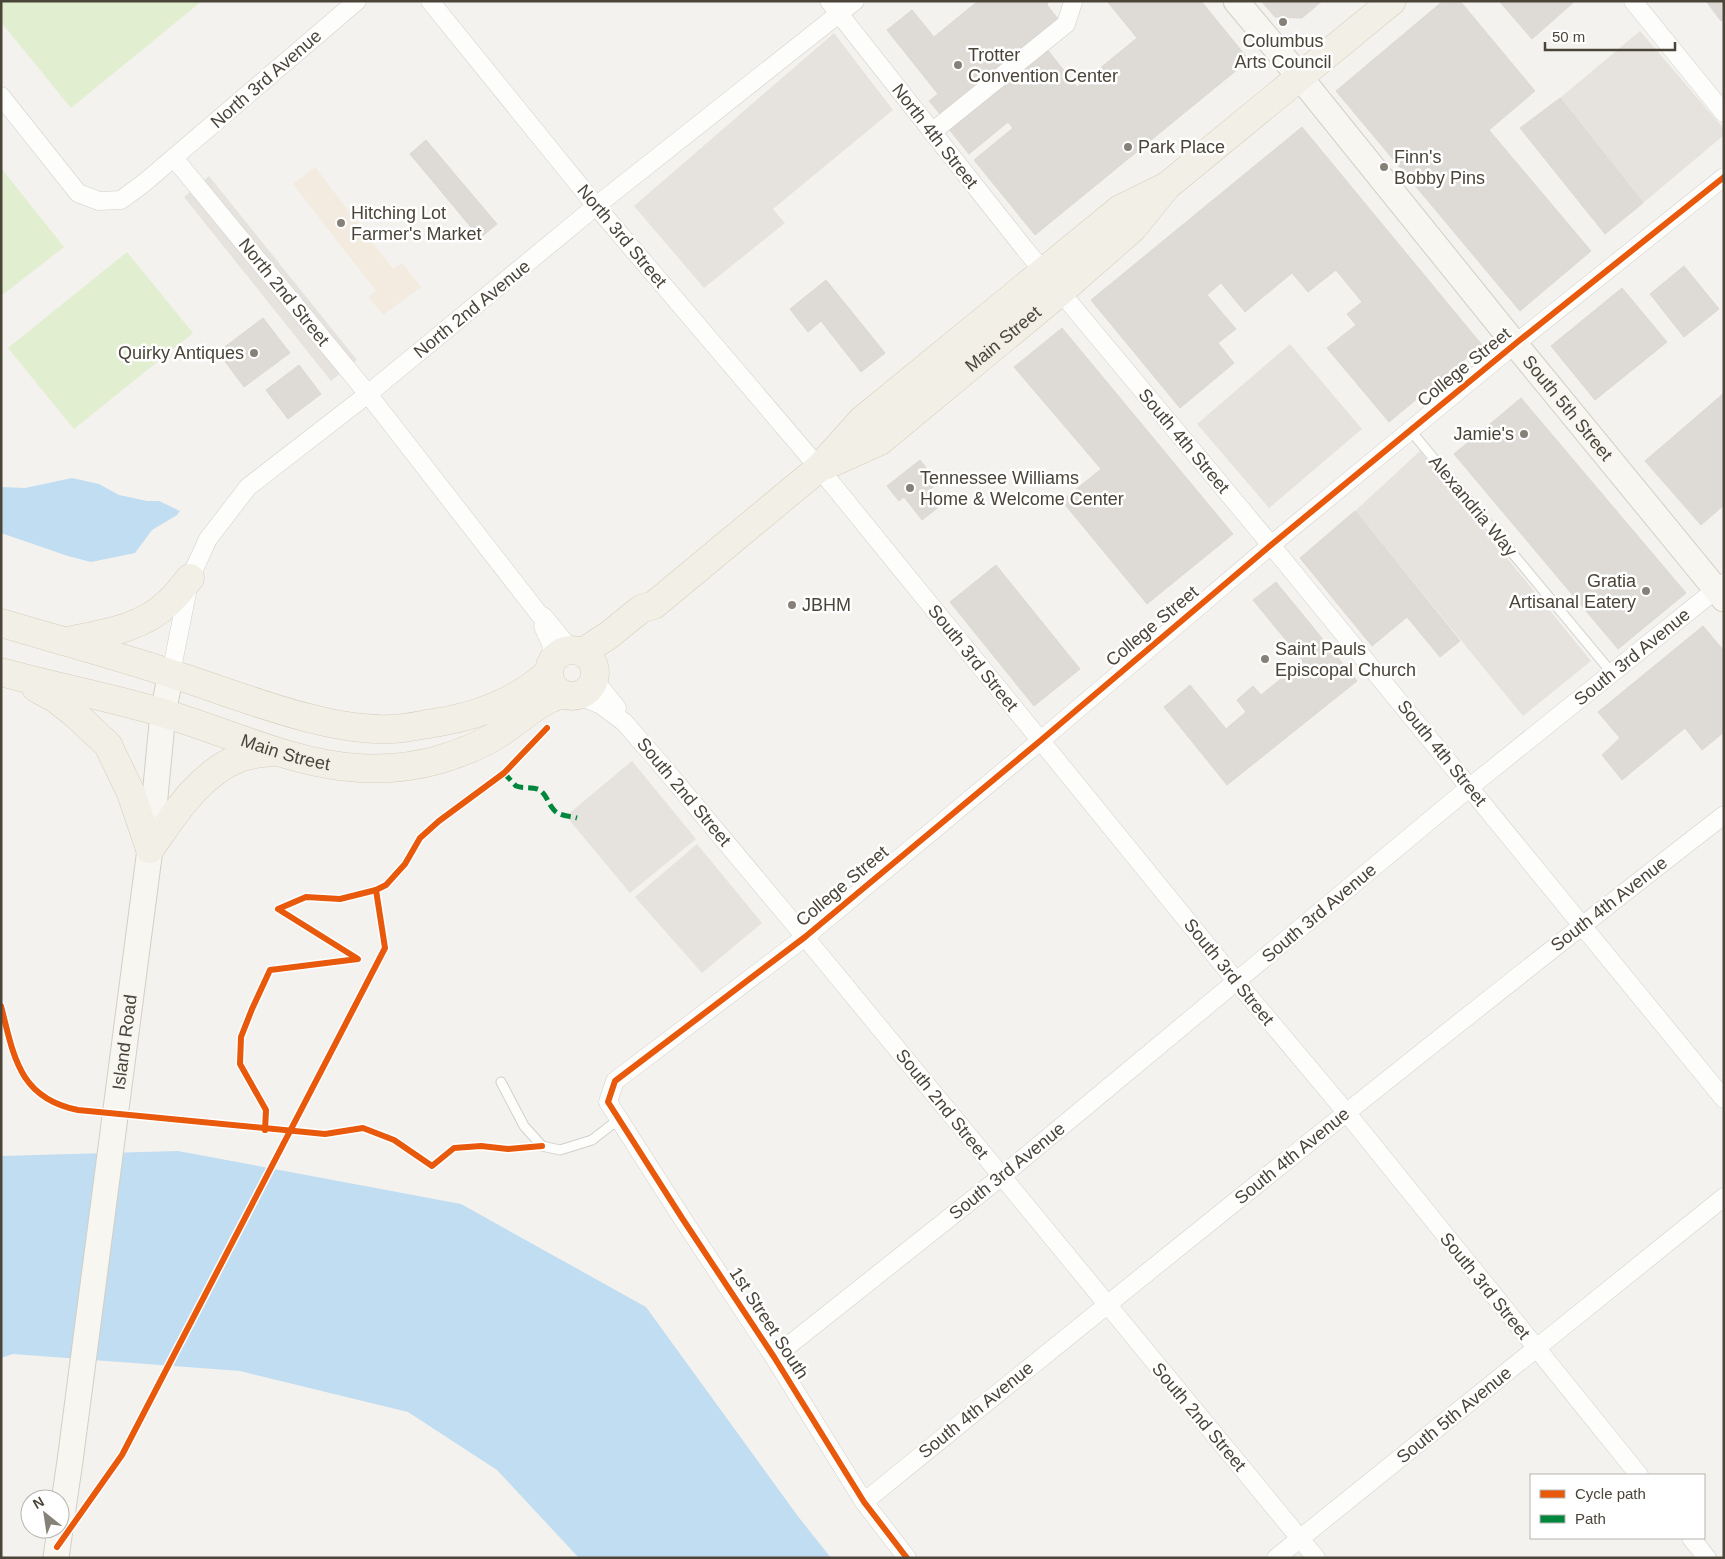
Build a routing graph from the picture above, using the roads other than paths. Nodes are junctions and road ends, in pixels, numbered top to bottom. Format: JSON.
{"nodes":[{"id":1,"x":357,"y":1,"type":"edge"},
{"id":2,"x":430,"y":1,"type":"edge"},
{"id":3,"x":855,"y":1,"type":"edge"},
{"id":4,"x":1236,"y":1,"type":"edge"},
{"id":5,"x":1392,"y":1,"type":"edge"},
{"id":6,"x":1633,"y":1,"type":"edge"},
{"id":7,"x":1073,"y":2,"type":"edge"},
{"id":8,"x":834,"y":8,"type":"edge"},
{"id":9,"x":1299,"y":76,"type":"junction"},
{"id":10,"x":1,"y":96,"type":"edge"},
{"id":11,"x":1724,"y":113,"type":"edge"},
{"id":12,"x":932,"y":132,"type":"junction"},
{"id":13,"x":174,"y":158,"type":"junction"},
{"id":14,"x":1724,"y":177,"type":"edge"},
{"id":15,"x":1167,"y":186,"type":"junction"},
{"id":16,"x":596,"y":206,"type":"junction"},
{"id":17,"x":1043,"y":270,"type":"junction"},
{"id":18,"x":1060,"y":292,"type":"junction"},
{"id":19,"x":1515,"y":344,"type":"junction"},
{"id":20,"x":368,"y":394,"type":"junction"},
{"id":21,"x":1410,"y":430,"type":"junction"},
{"id":22,"x":819,"y":468,"type":"junction"},
{"id":23,"x":1271,"y":545,"type":"junction"},
{"id":24,"x":190,"y":578,"type":"junction"},
{"id":25,"x":1721,"y":591,"type":"edge"},
{"id":26,"x":1,"y":623,"type":"edge"},
{"id":27,"x":64,"y":642,"type":"junction"},
{"id":28,"x":573,"y":672,"type":"junction"},
{"id":29,"x":171,"y":673,"type":"junction"},
{"id":30,"x":1612,"y":673,"type":"junction"},
{"id":31,"x":10,"y":674,"type":"edge"},
{"id":32,"x":163,"y":713,"type":"junction"},
{"id":33,"x":1040,"y":741,"type":"junction"},
{"id":34,"x":273,"y":752,"type":"junction"},
{"id":35,"x":1470,"y":787,"type":"junction"},
{"id":36,"x":1724,"y":815,"type":"edge"},
{"id":37,"x":150,"y":849,"type":"junction"},
{"id":38,"x":1581,"y":926,"type":"junction"},
{"id":39,"x":806,"y":937,"type":"junction"},
{"id":40,"x":1237,"y":982,"type":"junction"},
{"id":41,"x":501,"y":1082,"type":"dead end"},
{"id":42,"x":1724,"y":1099,"type":"edge"},
{"id":43,"x":608,"y":1102,"type":"joint"},
{"id":44,"x":1346,"y":1112,"type":"junction"},
{"id":45,"x":619,"y":1119,"type":"junction"},
{"id":46,"x":1002,"y":1176,"type":"junction"},
{"id":47,"x":1724,"y":1197,"type":"edge"},
{"id":48,"x":1106,"y":1304,"type":"junction"},
{"id":49,"x":1536,"y":1349,"type":"junction"},
{"id":50,"x":774,"y":1357,"type":"junction"},
{"id":51,"x":1638,"y":1474,"type":"edge"},
{"id":52,"x":66,"y":1489,"type":"edge"},
{"id":53,"x":864,"y":1502,"type":"junction"},
{"id":54,"x":1300,"y":1538,"type":"junction"},
{"id":55,"x":59,"y":1539,"type":"edge"},
{"id":56,"x":1691,"y":1539,"type":"edge"},
{"id":57,"x":56,"y":1558,"type":"edge"},
{"id":58,"x":907,"y":1558,"type":"edge"},
{"id":59,"x":1276,"y":1558,"type":"edge"},
{"id":60,"x":1316,"y":1558,"type":"edge"},
{"id":61,"x":1707,"y":1558,"type":"edge"}],
"edges":[{"from":1,"to":13,"type":"street","name":"North 3rd Avenue"},
{"from":2,"to":16,"type":"street","name":"North 3rd Street"},
{"from":3,"to":8,"type":"street","name":"North 2nd Avenue"},
{"from":4,"to":9,"type":"street","name":"South 5th Street"},
{"from":5,"to":9,"type":"main road","name":"Main Street"},
{"from":6,"to":11,"type":"street"},
{"from":7,"to":12,"type":"street"},
{"from":8,"to":12,"type":"street","name":"North 4th Street"},
{"from":8,"to":16,"type":"street","name":"North 2nd Avenue"},
{"from":9,"to":15,"type":"main road","name":"Main Street"},
{"from":9,"to":19,"type":"street","name":"South 5th Street"},
{"from":10,"to":13,"type":"street"},
{"from":12,"to":17,"type":"street","name":"North 4th Street"},
{"from":13,"to":20,"type":"street","name":"North 2nd Street"},
{"from":14,"to":19,"type":"street","name":"College Street"},
{"from":15,"to":17,"type":"main road","name":"Main Street"},
{"from":15,"to":18,"type":"main road","name":"Main Street"},
{"from":16,"to":20,"type":"street","name":"North 2nd Avenue"},
{"from":16,"to":22,"type":"street","name":"North 3rd Street"},
{"from":17,"to":18,"type":"street","name":"South 4th Street"},
{"from":17,"to":22,"type":"main road","name":"Main Street"},
{"from":18,"to":22,"type":"main road","name":"Main Street"},
{"from":18,"to":23,"type":"street","name":"South 4th Street"},
{"from":19,"to":21,"type":"street","name":"College Street"},
{"from":19,"to":25,"type":"street","name":"South 5th Street"},
{"from":20,"to":24,"type":"street","name":"North 2nd Avenue"},
{"from":20,"to":28,"type":"street","name":"North 2nd Street"},
{"from":21,"to":23,"type":"street","name":"College Street"},
{"from":21,"to":30,"type":"lane","name":"Alexandria Way"},
{"from":22,"to":28,"type":"main road","name":"Main Street"},
{"from":22,"to":33,"type":"street","name":"South 3rd Street"},
{"from":23,"to":33,"type":"street","name":"College Street"},
{"from":23,"to":35,"type":"street","name":"South 4th Street"},
{"from":24,"to":27,"type":"main road"},
{"from":24,"to":29,"type":"street","name":"North 2nd Avenue"},
{"from":25,"to":30,"type":"street","name":"South 3rd Avenue"},
{"from":26,"to":27,"type":"main road","name":"Main Street"},
{"from":27,"to":29,"type":"main road","name":"Main Street"},
{"from":28,"to":29,"type":"main road","name":"Main Street"},
{"from":28,"to":34,"type":"main road","name":"Main Street"},
{"from":28,"to":39,"type":"street","name":"South 2nd Street"},
{"from":29,"to":32,"type":"street","name":"Island Road"},
{"from":30,"to":35,"type":"street","name":"South 3rd Avenue"},
{"from":31,"to":32,"type":"main road","name":"Main Street"},
{"from":31,"to":37,"type":"main road"},
{"from":32,"to":34,"type":"main road","name":"Main Street"},
{"from":32,"to":37,"type":"street","name":"Island Road"},
{"from":33,"to":39,"type":"street","name":"College Street"},
{"from":33,"to":40,"type":"street","name":"South 3rd Street"},
{"from":34,"to":37,"type":"main road"},
{"from":35,"to":38,"type":"street","name":"South 4th Street"},
{"from":35,"to":40,"type":"street","name":"South 3rd Avenue"},
{"from":36,"to":38,"type":"street","name":"South 4th Avenue"},
{"from":37,"to":52,"type":"street","name":"Island Road"},
{"from":38,"to":42,"type":"street","name":"South 4th Street"},
{"from":38,"to":44,"type":"street","name":"South 4th Avenue"},
{"from":39,"to":43,"type":"street","name":"College Street"},
{"from":39,"to":46,"type":"street","name":"South 2nd Street"},
{"from":40,"to":44,"type":"street","name":"South 3rd Street"},
{"from":40,"to":46,"type":"street","name":"South 3rd Avenue"},
{"from":41,"to":45,"type":"lane"},
{"from":43,"to":45,"type":"street","name":"1st Street South"},
{"from":44,"to":48,"type":"street","name":"South 4th Avenue"},
{"from":44,"to":49,"type":"street","name":"South 3rd Street"},
{"from":45,"to":50,"type":"street","name":"1st Street South"},
{"from":46,"to":48,"type":"street","name":"South 2nd Street"},
{"from":46,"to":50,"type":"street","name":"South 3rd Avenue"},
{"from":47,"to":49,"type":"street","name":"South 5th Avenue"},
{"from":48,"to":53,"type":"street","name":"South 4th Avenue"},
{"from":48,"to":54,"type":"street","name":"South 2nd Street"},
{"from":49,"to":51,"type":"street","name":"South 3rd Street"},
{"from":49,"to":54,"type":"street","name":"South 5th Avenue"},
{"from":50,"to":53,"type":"street","name":"1st Street South"},
{"from":53,"to":58,"type":"street","name":"1st Street South"},
{"from":54,"to":59,"type":"street","name":"South 5th Avenue"},
{"from":54,"to":60,"type":"street","name":"South 2nd Street"},
{"from":55,"to":57,"type":"street","name":"Island Road"},
{"from":56,"to":61,"type":"street"}]}
